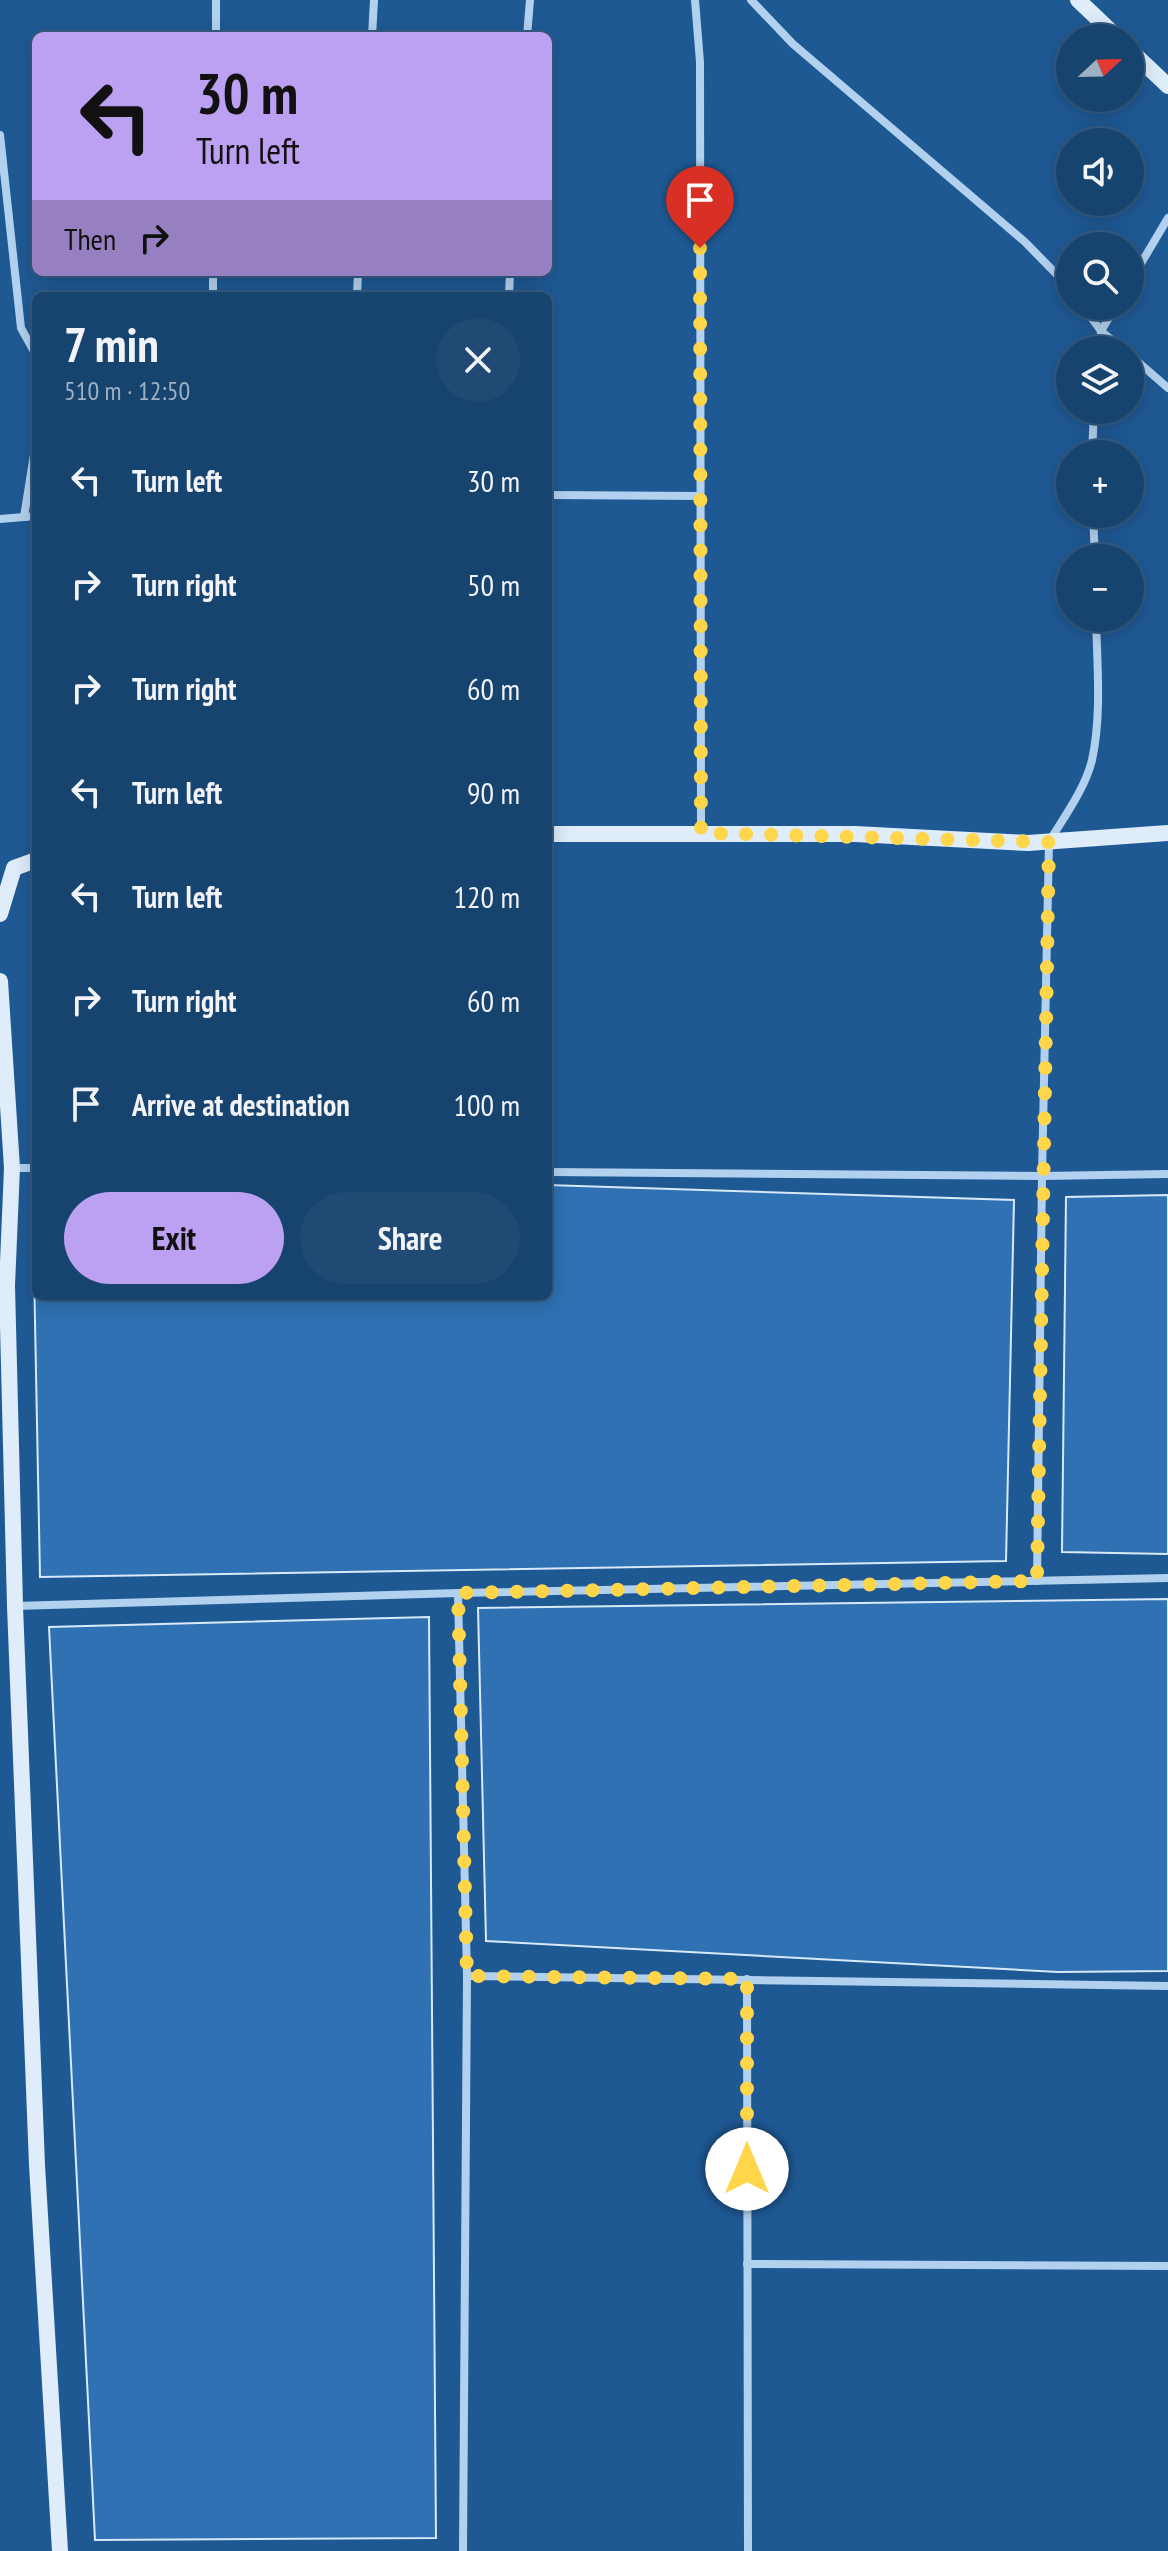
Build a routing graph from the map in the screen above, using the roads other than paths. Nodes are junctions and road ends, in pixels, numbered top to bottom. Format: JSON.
{"nodes":[{"id":1,"x":216,"y":0,"type":"edge"},
{"id":2,"x":374,"y":0,"type":"edge"},
{"id":3,"x":530,"y":0,"type":"edge"},
{"id":4,"x":695,"y":0,"type":"edge"},
{"id":5,"x":751,"y":0,"type":"edge"},
{"id":6,"x":1078,"y":0,"type":"edge"},
{"id":7,"x":1103,"y":24,"type":"edge"},
{"id":8,"x":216,"y":32,"type":"edge"},
{"id":9,"x":372,"y":32,"type":"edge"},
{"id":10,"x":527,"y":32,"type":"edge"},
{"id":11,"x":1144,"y":63,"type":"edge"},
{"id":12,"x":1168,"y":86,"type":"edge"},
{"id":13,"x":0,"y":135,"type":"edge"},
{"id":14,"x":1168,"y":218,"type":"edge"},
{"id":15,"x":1144,"y":258,"type":"edge"},
{"id":16,"x":1056,"y":274,"type":"edge"},
{"id":17,"x":1093,"y":320,"type":"edge"},
{"id":18,"x":1108,"y":320,"type":"edge"},
{"id":19,"x":1101,"y":331,"type":"junction"},
{"id":20,"x":1101,"y":336,"type":"edge"},
{"id":21,"x":1107,"y":336,"type":"edge"},
{"id":22,"x":32,"y":353,"type":"edge"},
{"id":23,"x":1144,"y":367,"type":"edge"},
{"id":24,"x":1168,"y":388,"type":"edge"},
{"id":25,"x":32,"y":467,"type":"edge"},
{"id":26,"x":552,"y":495,"type":"edge"},
{"id":27,"x":700,"y":496,"type":"junction"},
{"id":28,"x":32,"y":516,"type":"edge"},
{"id":29,"x":24,"y":517,"type":"junction"},
{"id":30,"x":0,"y":519,"type":"edge"},
{"id":31,"x":1096,"y":632,"type":"edge"},
{"id":32,"x":701,"y":833,"type":"junction"},
{"id":33,"x":1168,"y":833,"type":"edge"},
{"id":34,"x":552,"y":834,"type":"edge"},
{"id":35,"x":1049,"y":842,"type":"junction"},
{"id":36,"x":32,"y":861,"type":"edge"},
{"id":37,"x":7,"y":869,"type":"edge"},
{"id":38,"x":0,"y":914,"type":"edge"},
{"id":39,"x":0,"y":981,"type":"edge"},
{"id":40,"x":12,"y":1168,"type":"junction"},
{"id":41,"x":32,"y":1168,"type":"edge"},
{"id":42,"x":552,"y":1172,"type":"edge"},
{"id":43,"x":1168,"y":1174,"type":"edge"},
{"id":44,"x":1042,"y":1176,"type":"junction"},
{"id":45,"x":1168,"y":1578,"type":"edge"},
{"id":46,"x":1037,"y":1581,"type":"junction"},
{"id":47,"x":458,"y":1593,"type":"junction"},
{"id":48,"x":15,"y":1606,"type":"junction"},
{"id":49,"x":467,"y":1976,"type":"junction"},
{"id":50,"x":747,"y":1979,"type":"junction"},
{"id":51,"x":1168,"y":1986,"type":"edge"},
{"id":52,"x":747,"y":2264,"type":"junction"},
{"id":53,"x":1168,"y":2266,"type":"edge"},
{"id":54,"x":60,"y":2551,"type":"edge"},
{"id":55,"x":463,"y":2551,"type":"edge"},
{"id":56,"x":748,"y":2551,"type":"edge"}],
"edges":[{"from":1,"to":8,"type":"street"},
{"from":2,"to":9,"type":"street"},
{"from":3,"to":10,"type":"street"},
{"from":4,"to":27,"type":"street"},
{"from":5,"to":16,"type":"street"},
{"from":6,"to":7,"type":"street"},
{"from":11,"to":12,"type":"street"},
{"from":13,"to":22,"type":"street"},
{"from":14,"to":15,"type":"street"},
{"from":17,"to":19,"type":"street"},
{"from":18,"to":19,"type":"street"},
{"from":19,"to":20,"type":"street"},
{"from":19,"to":21,"type":"street"},
{"from":23,"to":24,"type":"street"},
{"from":25,"to":29,"type":"street"},
{"from":26,"to":27,"type":"street"},
{"from":27,"to":32,"type":"street"},
{"from":28,"to":29,"type":"street"},
{"from":29,"to":30,"type":"street"},
{"from":31,"to":35,"type":"street"},
{"from":32,"to":34,"type":"street"},
{"from":32,"to":35,"type":"street"},
{"from":33,"to":35,"type":"street"},
{"from":35,"to":44,"type":"street"},
{"from":36,"to":37,"type":"street"},
{"from":37,"to":38,"type":"street"},
{"from":39,"to":40,"type":"street"},
{"from":40,"to":41,"type":"street"},
{"from":40,"to":48,"type":"street"},
{"from":42,"to":44,"type":"street"},
{"from":43,"to":44,"type":"street"},
{"from":44,"to":46,"type":"street"},
{"from":45,"to":46,"type":"street"},
{"from":46,"to":47,"type":"street"},
{"from":47,"to":48,"type":"street"},
{"from":47,"to":49,"type":"street"},
{"from":48,"to":54,"type":"street"},
{"from":49,"to":50,"type":"street"},
{"from":49,"to":55,"type":"street"},
{"from":50,"to":51,"type":"street"},
{"from":50,"to":52,"type":"street"},
{"from":52,"to":53,"type":"street"},
{"from":52,"to":56,"type":"street"}]}
